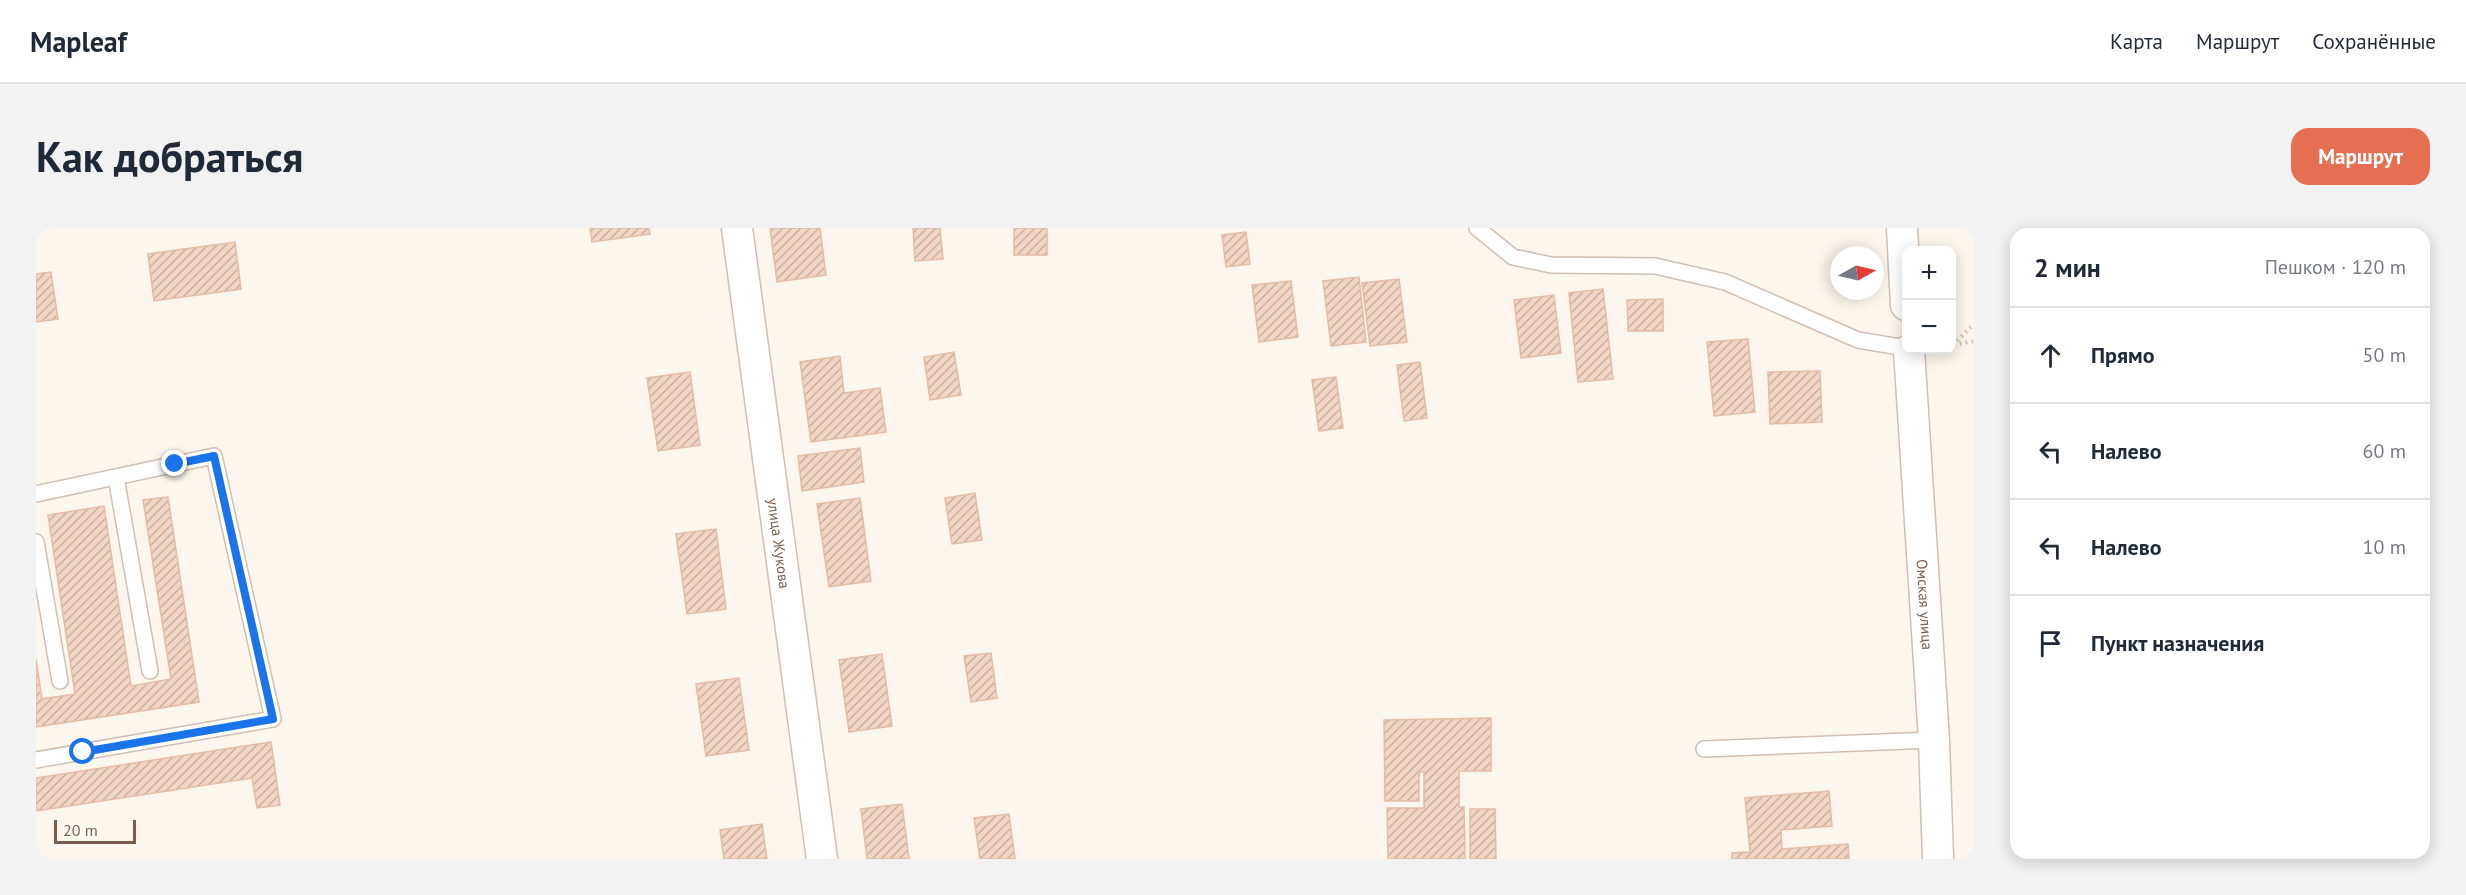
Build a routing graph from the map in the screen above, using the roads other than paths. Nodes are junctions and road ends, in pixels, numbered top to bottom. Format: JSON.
{"nodes":[{"id":1,"x":737,"y":228,"type":"edge"},
{"id":2,"x":1477,"y":228,"type":"edge"},
{"id":3,"x":1902,"y":228,"type":"edge"},
{"id":4,"x":1906,"y":300,"type":"edge"},
{"id":5,"x":1902,"y":348,"type":"edge"},
{"id":6,"x":1908,"y":354,"type":"edge"},
{"id":7,"x":116,"y":477,"type":"junction"},
{"id":8,"x":36,"y":494,"type":"edge"},
{"id":9,"x":36,"y":542,"type":"edge"},
{"id":10,"x":150,"y":671,"type":"dead end"},
{"id":11,"x":60,"y":681,"type":"dead end"},
{"id":12,"x":1934,"y":740,"type":"junction"},
{"id":13,"x":1704,"y":749,"type":"dead end"},
{"id":14,"x":36,"y":760,"type":"edge"},
{"id":15,"x":822,"y":859,"type":"edge"},
{"id":16,"x":1938,"y":859,"type":"edge"}],
"edges":[{"from":1,"to":15,"type":"street","name":"улица Жукова"},
{"from":2,"to":5,"type":"lane"},
{"from":3,"to":4,"type":"street"},
{"from":6,"to":12,"type":"street","name":"Омская улица"},
{"from":7,"to":8,"type":"lane"},
{"from":7,"to":10,"type":"lane"},
{"from":7,"to":14,"type":"lane"},
{"from":9,"to":11,"type":"lane"},
{"from":12,"to":13,"type":"lane"},
{"from":12,"to":16,"type":"street","name":"Омская улица"}]}
